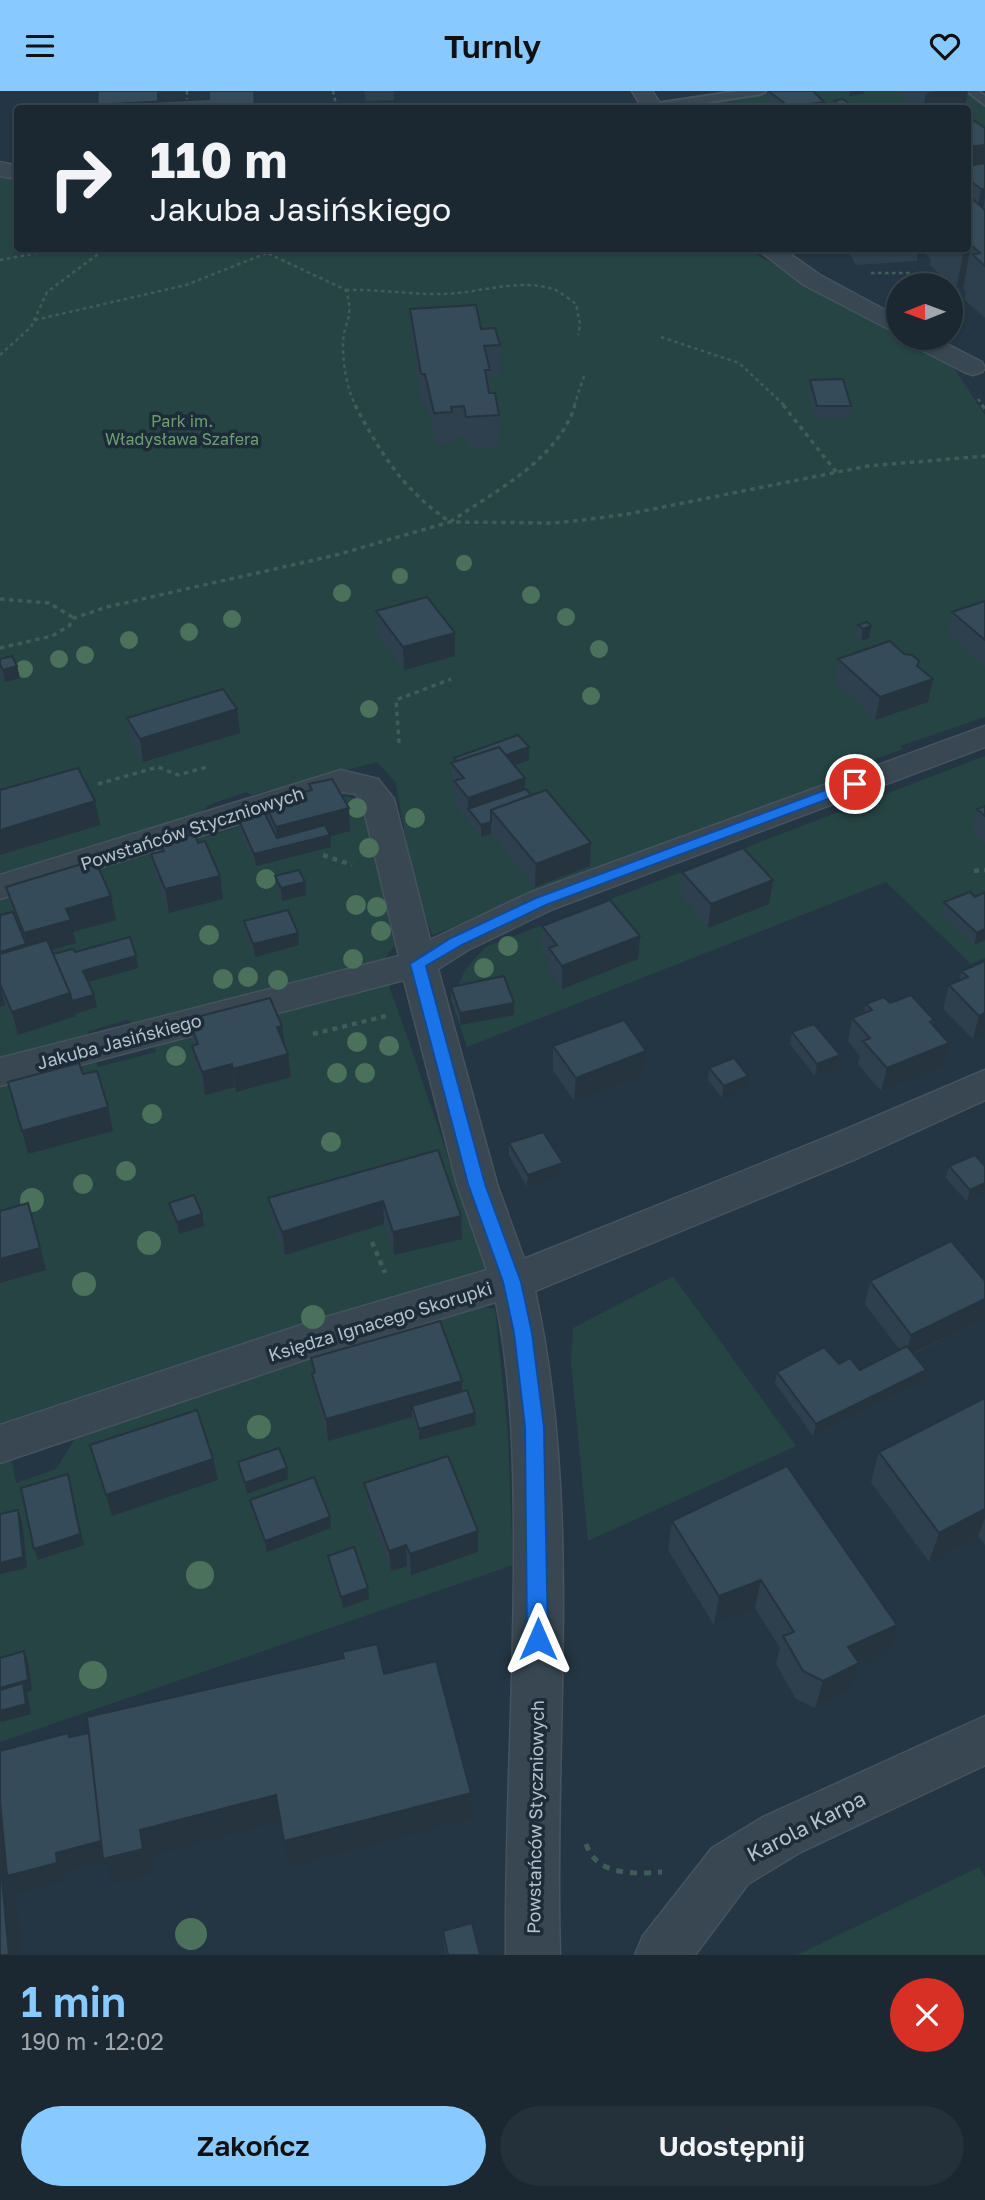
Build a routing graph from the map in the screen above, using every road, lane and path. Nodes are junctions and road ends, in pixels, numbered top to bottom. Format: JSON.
{"nodes":[{"id":1,"x":761,"y":91,"type":"edge"},
{"id":2,"x":972,"y":91,"type":"edge"},
{"id":3,"x":985,"y":101,"type":"edge"},
{"id":4,"x":649,"y":102,"type":"edge"},
{"id":5,"x":44,"y":252,"type":"edge"},
{"id":6,"x":100,"y":252,"type":"edge"},
{"id":7,"x":259,"y":252,"type":"edge"},
{"id":8,"x":773,"y":252,"type":"edge"},
{"id":9,"x":267,"y":253,"type":"junction"},
{"id":10,"x":0,"y":260,"type":"edge"},
{"id":11,"x":346,"y":290,"type":"junction"},
{"id":12,"x":35,"y":320,"type":"junction"},
{"id":13,"x":886,"y":320,"type":"edge"},
{"id":14,"x":578,"y":335,"type":"dead end"},
{"id":15,"x":661,"y":337,"type":"dead end"},
{"id":16,"x":941,"y":350,"type":"edge"},
{"id":17,"x":0,"y":355,"type":"edge"},
{"id":18,"x":979,"y":369,"type":"edge"},
{"id":19,"x":584,"y":376,"type":"dead end"},
{"id":20,"x":985,"y":456,"type":"edge"},
{"id":21,"x":837,"y":473,"type":"junction"},
{"id":22,"x":450,"y":522,"type":"junction"},
{"id":23,"x":0,"y":599,"type":"edge"},
{"id":24,"x":74,"y":618,"type":"junction"},
{"id":25,"x":0,"y":648,"type":"edge"},
{"id":26,"x":451,"y":679,"type":"dead end"},
{"id":27,"x":985,"y":736,"type":"edge"},
{"id":28,"x":399,"y":743,"type":"dead end"},
{"id":29,"x":207,"y":767,"type":"dead end"},
{"id":30,"x":97,"y":784,"type":"dead end"},
{"id":31,"x":985,"y":870,"type":"edge"},
{"id":32,"x":974,"y":871,"type":"dead end"},
{"id":33,"x":0,"y":887,"type":"edge"},
{"id":34,"x":418,"y":964,"type":"junction"},
{"id":35,"x":428,"y":1005,"type":"junction"},
{"id":36,"x":313,"y":1034,"type":"dead end"},
{"id":37,"x":0,"y":1072,"type":"edge"},
{"id":38,"x":985,"y":1084,"type":"edge"},
{"id":39,"x":512,"y":1282,"type":"junction"},
{"id":40,"x":0,"y":1444,"type":"edge"},
{"id":41,"x":985,"y":1739,"type":"edge"},
{"id":42,"x":585,"y":1832,"type":"dead end"},
{"id":43,"x":730,"y":1866,"type":"junction"},
{"id":44,"x":533,"y":1955,"type":"edge"},
{"id":45,"x":662,"y":1955,"type":"edge"}],
"edges":[{"from":1,"to":4,"type":"lane"},
{"from":2,"to":3,"type":"lane"},
{"from":5,"to":10,"type":"path"},
{"from":6,"to":12,"type":"path"},
{"from":7,"to":9,"type":"path"},
{"from":8,"to":13,"type":"street"},
{"from":9,"to":11,"type":"path"},
{"from":9,"to":12,"type":"path"},
{"from":11,"to":14,"type":"path"},
{"from":11,"to":22,"type":"path"},
{"from":12,"to":17,"type":"path"},
{"from":15,"to":21,"type":"path"},
{"from":16,"to":18,"type":"street"},
{"from":19,"to":22,"type":"path"},
{"from":20,"to":21,"type":"path"},
{"from":21,"to":22,"type":"path"},
{"from":22,"to":24,"type":"path"},
{"from":23,"to":24,"type":"path"},
{"from":24,"to":25,"type":"path"},
{"from":26,"to":28,"type":"path"},
{"from":27,"to":34,"type":"street","name":"Jakuba Jasińskiego"},
{"from":29,"to":30,"type":"path"},
{"from":31,"to":32,"type":"path"},
{"from":33,"to":34,"type":"street","name":"Powstańców Styczniowych"},
{"from":34,"to":35,"type":"street","name":"Powstańców Styczniowych"},
{"from":34,"to":37,"type":"street","name":"Jakuba Jasińskiego"},
{"from":35,"to":36,"type":"path"},
{"from":35,"to":39,"type":"street","name":"Powstańców Styczniowych"},
{"from":38,"to":39,"type":"street","name":"Księdza Ignacego Skorupki"},
{"from":39,"to":40,"type":"street","name":"Księdza Ignacego Skorupki"},
{"from":39,"to":44,"type":"street","name":"Powstańców Styczniowych"},
{"from":41,"to":43,"type":"street","name":"Karola Karpa"},
{"from":42,"to":43,"type":"path"},
{"from":43,"to":45,"type":"street","name":"Karola Karpa"}]}
